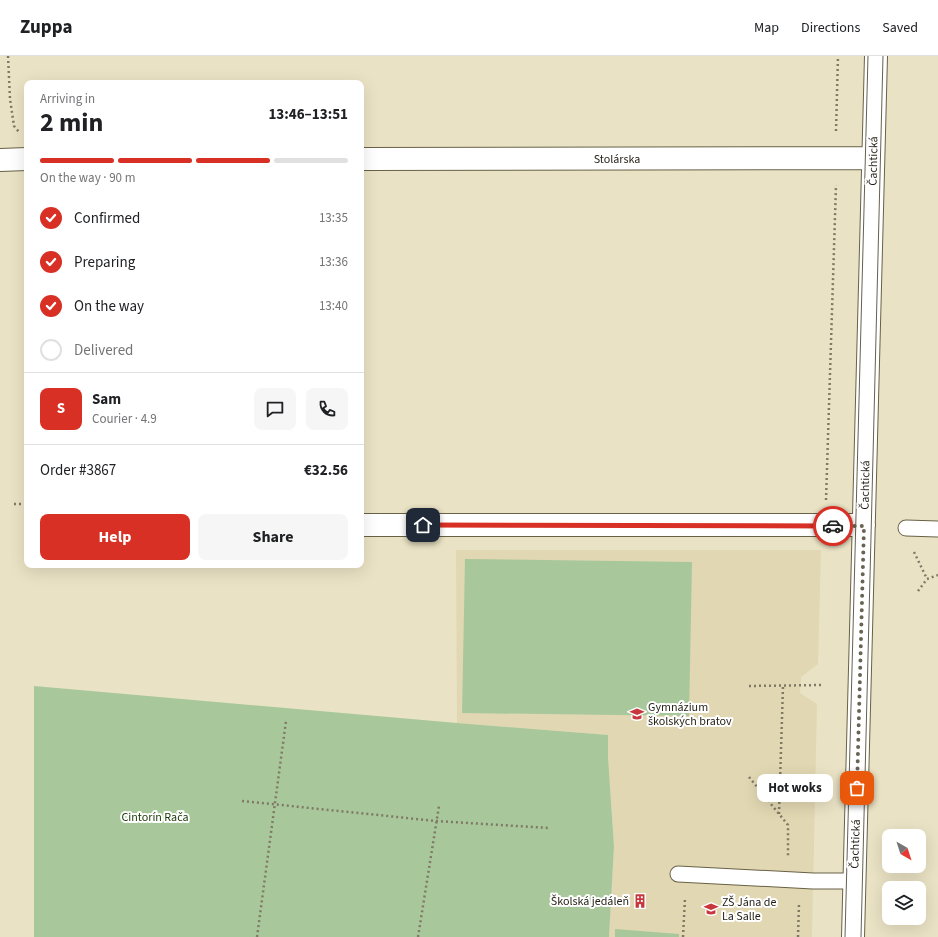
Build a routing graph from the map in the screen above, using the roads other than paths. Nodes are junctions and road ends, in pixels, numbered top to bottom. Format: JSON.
{"nodes":[{"id":1,"x":876,"y":56,"type":"edge"},
{"id":2,"x":874,"y":158,"type":"junction"},
{"id":3,"x":24,"y":159,"type":"edge"},
{"id":4,"x":364,"y":159,"type":"edge"},
{"id":5,"x":0,"y":160,"type":"edge"},
{"id":6,"x":364,"y":525,"type":"edge"},
{"id":7,"x":864,"y":526,"type":"junction"},
{"id":8,"x":906,"y":528,"type":"dead end"},
{"id":9,"x":938,"y":529,"type":"edge"},
{"id":10,"x":682,"y":875,"type":"road end"},
{"id":11,"x":854,"y":881,"type":"junction"},
{"id":12,"x":853,"y":937,"type":"edge"}],
"edges":[{"from":1,"to":2,"type":"street","name":"Čachtická"},
{"from":2,"to":4,"type":"street","name":"Stolárska"},
{"from":2,"to":7,"type":"street","name":"Čachtická"},
{"from":3,"to":5,"type":"street"},
{"from":6,"to":7,"type":"street"},
{"from":7,"to":11,"type":"street","name":"Čachtická"},
{"from":8,"to":9,"type":"lane"},
{"from":10,"to":11,"type":"lane"},
{"from":11,"to":12,"type":"street","name":"Čachtická"}]}
